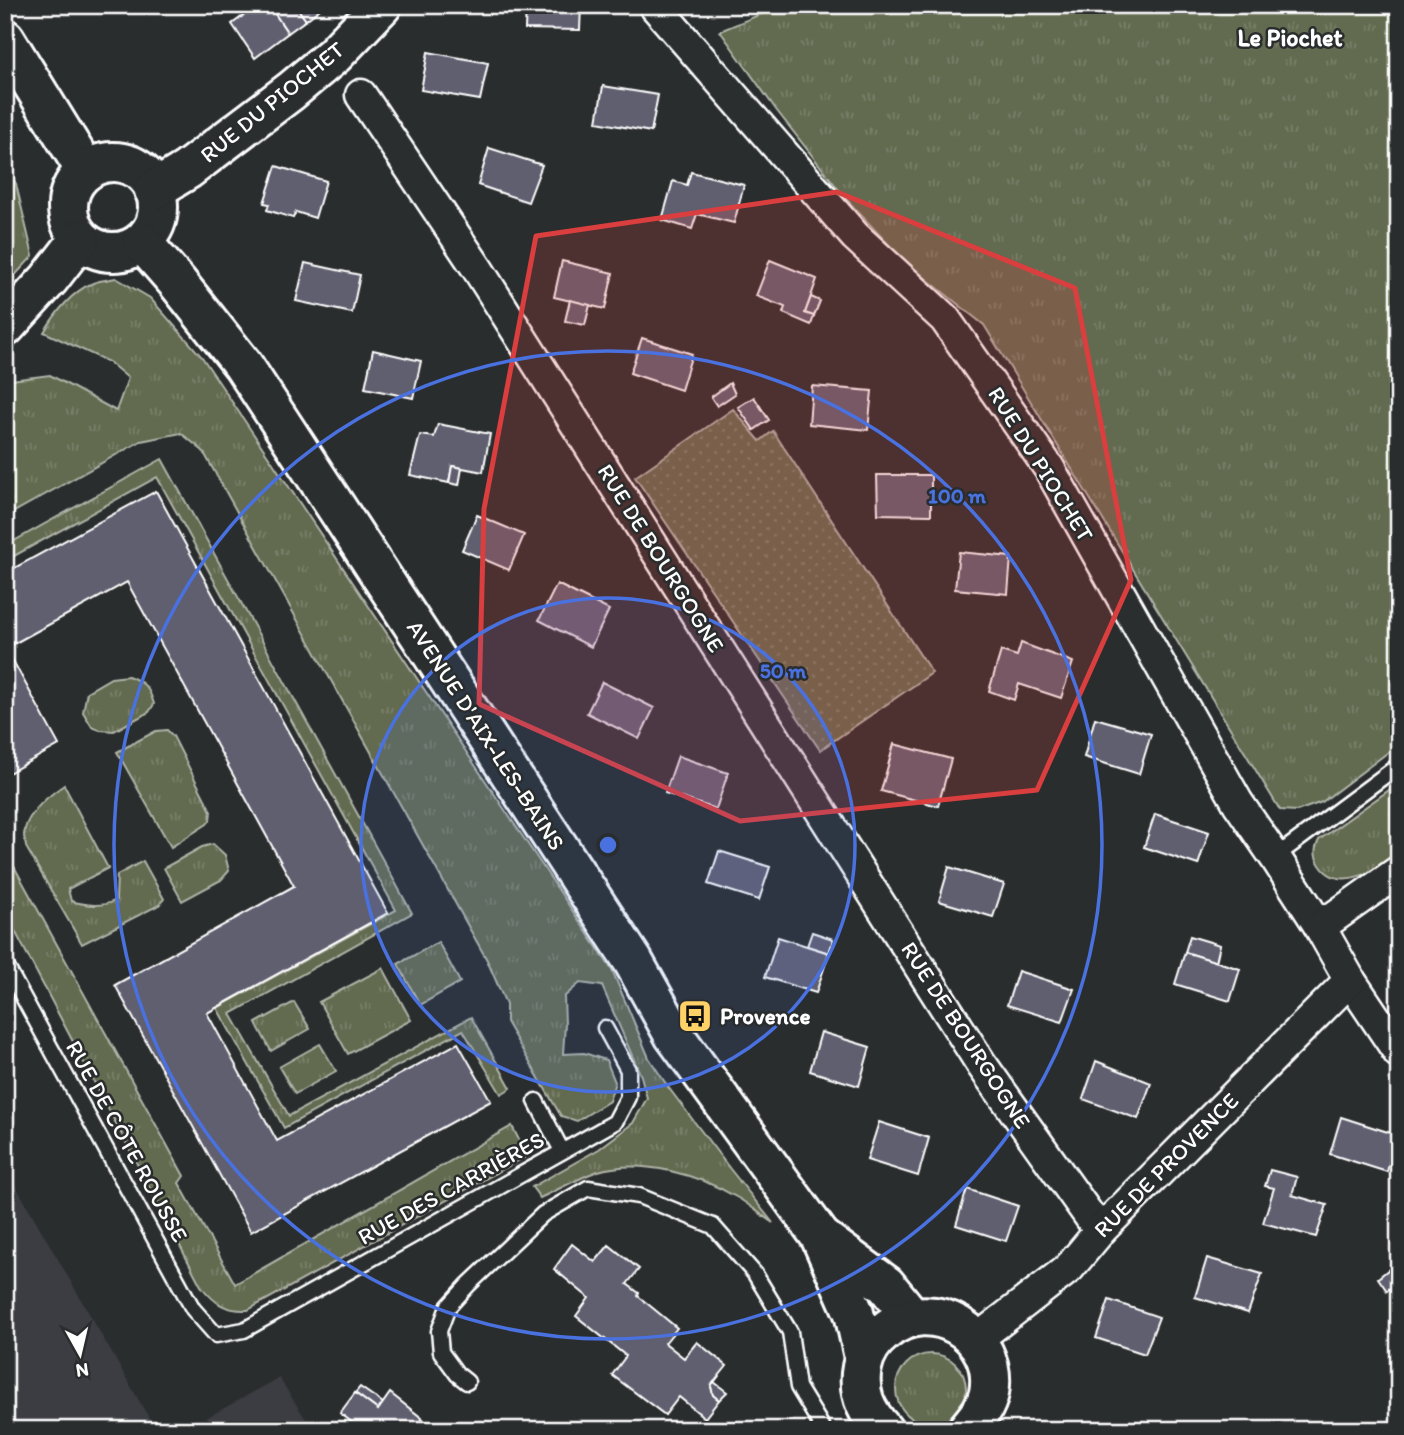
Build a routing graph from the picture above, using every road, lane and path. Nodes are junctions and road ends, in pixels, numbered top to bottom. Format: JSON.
{"nodes":[{"id":1,"x":382,"y":5,"type":"edge"},
{"id":2,"x":654,"y":5,"type":"edge"},
{"id":3,"x":5,"y":40,"type":"edge"},
{"id":4,"x":361,"y":95,"type":"dead end"},
{"id":5,"x":86,"y":171,"type":"junction"},
{"id":6,"x":154,"y":190,"type":"junction"},
{"id":7,"x":80,"y":239,"type":"junction"},
{"id":8,"x":142,"y":242,"type":"junction"},
{"id":9,"x":5,"y":327,"type":"edge"},
{"id":10,"x":1399,"y":765,"type":"edge"},
{"id":11,"x":1275,"y":857,"type":"junction"},
{"id":12,"x":1399,"y":871,"type":"edge"},
{"id":13,"x":1320,"y":927,"type":"junction"},
{"id":14,"x":5,"y":964,"type":"edge"},
{"id":15,"x":1349,"y":980,"type":"junction"},
{"id":16,"x":605,"y":1028,"type":"dead end"},
{"id":17,"x":1399,"y":1053,"type":"edge"},
{"id":18,"x":536,"y":1101,"type":"dead end"},
{"id":19,"x":562,"y":1152,"type":"junction"},
{"id":20,"x":1100,"y":1231,"type":"junction"},
{"id":21,"x":820,"y":1236,"type":"junction"},
{"id":22,"x":912,"y":1317,"type":"junction"},
{"id":23,"x":216,"y":1335,"type":"joint"},
{"id":24,"x":976,"y":1340,"type":"junction"},
{"id":25,"x":864,"y":1357,"type":"junction"},
{"id":26,"x":467,"y":1382,"type":"dead end"},
{"id":27,"x":872,"y":1424,"type":"edge"},
{"id":28,"x":824,"y":1430,"type":"edge"},
{"id":29,"x":967,"y":1430,"type":"edge"}],
"edges":[{"from":1,"to":6,"type":"main road","name":"RUE DU PIOCHET"},
{"from":2,"to":11,"type":"street","name":"RUE DU PIOCHET"},
{"from":3,"to":5,"type":"main road"},
{"from":4,"to":20,"type":"street","name":"RUE DE BOURGOGNE"},
{"from":5,"to":6,"type":"main road"},
{"from":5,"to":7,"type":"main road"},
{"from":6,"to":8,"type":"main road"},
{"from":7,"to":8,"type":"main road"},
{"from":7,"to":9,"type":"main road"},
{"from":8,"to":21,"type":"main road","name":"AVENUE D'AIX-LES-BAINS"},
{"from":10,"to":11,"type":"lane"},
{"from":11,"to":13,"type":"street","name":"RUE DU PIOCHET"},
{"from":12,"to":13,"type":"street"},
{"from":13,"to":15,"type":"street","name":"RUE DU PIOCHET"},
{"from":14,"to":23,"type":"lane","name":"RUE DE CÔTE ROUSSE"},
{"from":15,"to":17,"type":"street","name":"RUE DU PIOCHET"},
{"from":15,"to":20,"type":"street","name":"RUE DE PROVENCE"},
{"from":16,"to":19,"type":"lane","name":"RUE DES CARRIÈRES"},
{"from":18,"to":19,"type":"lane"},
{"from":19,"to":23,"type":"lane","name":"RUE DES CARRIÈRES"},
{"from":20,"to":24,"type":"street","name":"RUE DE PROVENCE"},
{"from":21,"to":22,"type":"main road","name":"AVENUE D'AIX-LES-BAINS"},
{"from":21,"to":25,"type":"main road","name":"AVENUE D'AIX-LES-BAINS"},
{"from":22,"to":24,"type":"main road"},
{"from":22,"to":25,"type":"main road"},
{"from":24,"to":29,"type":"main road"},
{"from":25,"to":27,"type":"main road","name":"AVENUE D'AIX-LES-BAINS"},
{"from":26,"to":28,"type":"lane"}]}
